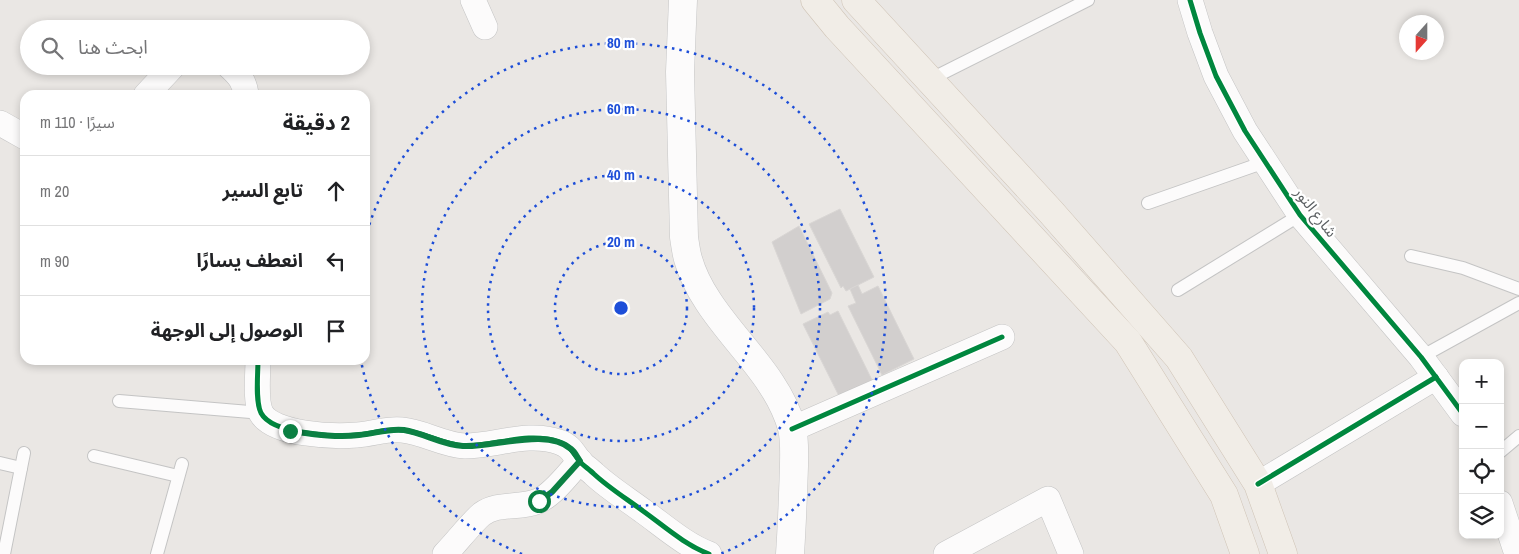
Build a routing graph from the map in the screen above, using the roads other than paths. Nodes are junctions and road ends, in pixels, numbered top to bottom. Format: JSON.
{"nodes":[{"id":1,"x":473,"y":0,"type":"edge"},
{"id":2,"x":683,"y":0,"type":"edge"},
{"id":3,"x":815,"y":0,"type":"edge"},
{"id":4,"x":1088,"y":0,"type":"edge"},
{"id":5,"x":1190,"y":0,"type":"edge"},
{"id":6,"x":861,"y":2,"type":"edge"},
{"id":7,"x":485,"y":27,"type":"dead end"},
{"id":8,"x":165,"y":75,"type":"edge"},
{"id":9,"x":238,"y":75,"type":"edge"},
{"id":10,"x":929,"y":80,"type":"junction"},
{"id":11,"x":151,"y":90,"type":"edge"},
{"id":12,"x":246,"y":90,"type":"edge"},
{"id":13,"x":0,"y":123,"type":"edge"},
{"id":14,"x":20,"y":133,"type":"edge"},
{"id":15,"x":1265,"y":162,"type":"junction"},
{"id":16,"x":1148,"y":204,"type":"dead end"},
{"id":17,"x":1300,"y":215,"type":"junction"},
{"id":18,"x":1412,"y":256,"type":"dead end"},
{"id":19,"x":1519,"y":289,"type":"edge"},
{"id":20,"x":1178,"y":290,"type":"dead end"},
{"id":21,"x":1519,"y":303,"type":"edge"},
{"id":22,"x":1002,"y":337,"type":"dead end"},
{"id":23,"x":258,"y":365,"type":"edge"},
{"id":24,"x":1429,"y":367,"type":"junction"},
{"id":25,"x":119,"y":401,"type":"dead end"},
{"id":26,"x":1459,"y":408,"type":"edge"},
{"id":27,"x":261,"y":413,"type":"junction"},
{"id":28,"x":792,"y":429,"type":"junction"},
{"id":29,"x":1519,"y":436,"type":"edge"},
{"id":30,"x":1504,"y":449,"type":"edge"},
{"id":31,"x":24,"y":452,"type":"dead end"},
{"id":32,"x":94,"y":456,"type":"dead end"},
{"id":33,"x":580,"y":461,"type":"junction"},
{"id":34,"x":0,"y":463,"type":"edge"},
{"id":35,"x":21,"y":468,"type":"junction"},
{"id":36,"x":1258,"y":484,"type":"junction"},
{"id":37,"x":1504,"y":515,"type":"edge"},
{"id":38,"x":4,"y":554,"type":"edge"},
{"id":39,"x":157,"y":554,"type":"edge"},
{"id":40,"x":445,"y":554,"type":"edge"},
{"id":41,"x":709,"y":554,"type":"edge"},
{"id":42,"x":790,"y":554,"type":"edge"},
{"id":43,"x":946,"y":554,"type":"edge"},
{"id":44,"x":1072,"y":554,"type":"edge"},
{"id":45,"x":1245,"y":554,"type":"edge"},
{"id":46,"x":1283,"y":554,"type":"edge"},
{"id":47,"x":1517,"y":554,"type":"edge"}],
"edges":[{"from":1,"to":7,"type":"street"},
{"from":2,"to":28,"type":"main road"},
{"from":3,"to":45,"type":"main road"},
{"from":4,"to":10,"type":"lane"},
{"from":5,"to":15,"type":"street","name":"شارع النور"},
{"from":6,"to":10,"type":"main road"},
{"from":8,"to":11,"type":"street"},
{"from":9,"to":12,"type":"street"},
{"from":10,"to":36,"type":"main road"},
{"from":13,"to":14,"type":"street"},
{"from":15,"to":16,"type":"lane"},
{"from":15,"to":17,"type":"street","name":"شارع النور"},
{"from":17,"to":20,"type":"lane"},
{"from":17,"to":24,"type":"street","name":"شارع النور"},
{"from":18,"to":19,"type":"lane"},
{"from":21,"to":24,"type":"lane"},
{"from":22,"to":28,"type":"street"},
{"from":23,"to":27,"type":"street"},
{"from":24,"to":26,"type":"street","name":"شارع النور"},
{"from":24,"to":36,"type":"street"},
{"from":25,"to":27,"type":"lane"},
{"from":27,"to":33,"type":"street"},
{"from":28,"to":42,"type":"main road"},
{"from":29,"to":30,"type":"lane"},
{"from":31,"to":35,"type":"lane"},
{"from":32,"to":39,"type":"lane"},
{"from":33,"to":40,"type":"street"},
{"from":33,"to":41,"type":"street"},
{"from":34,"to":35,"type":"lane"},
{"from":35,"to":38,"type":"lane"},
{"from":36,"to":46,"type":"main road"},
{"from":37,"to":47,"type":"street"},
{"from":43,"to":44,"type":"street"}]}
